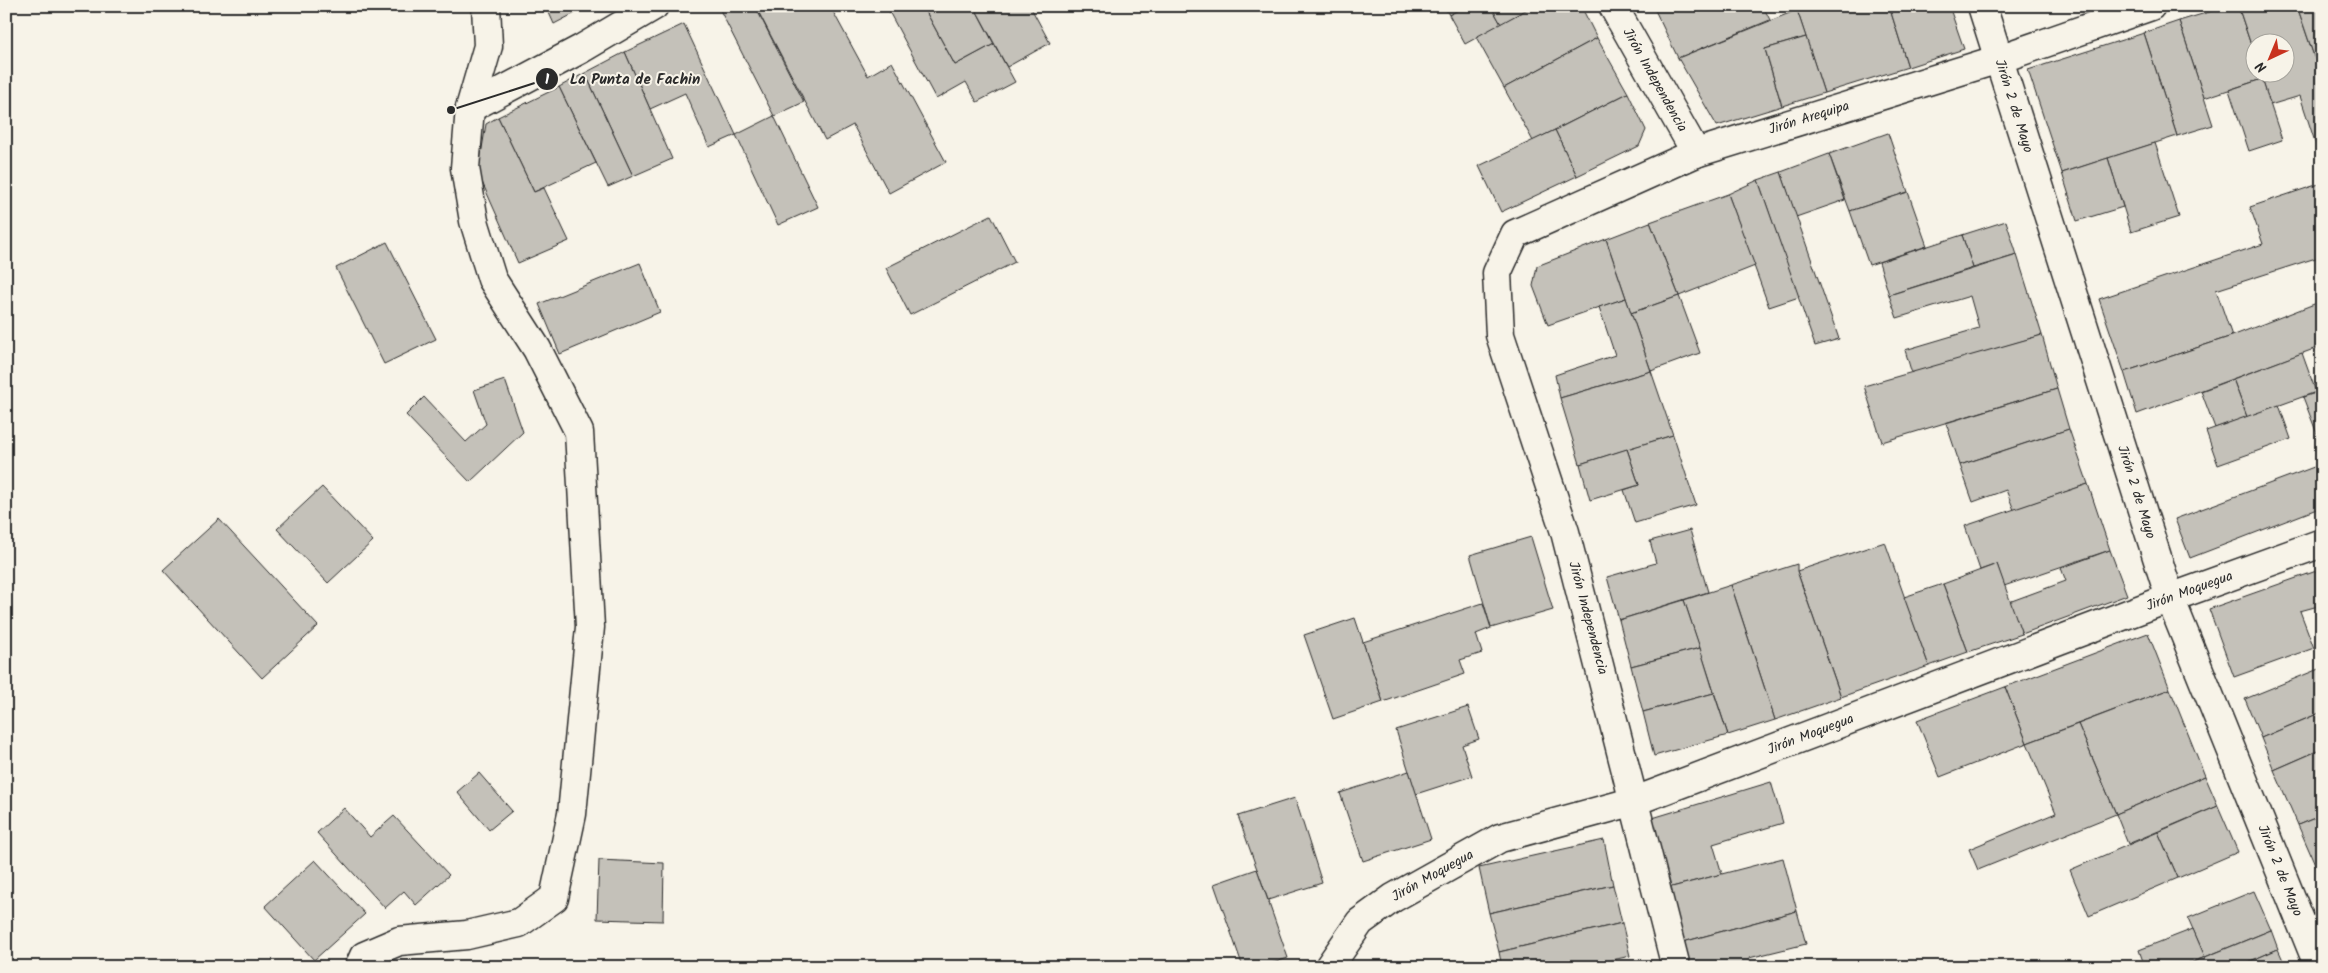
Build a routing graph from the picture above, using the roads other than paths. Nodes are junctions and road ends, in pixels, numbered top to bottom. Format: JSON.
{"nodes":[{"id":1,"x":486,"y":6,"type":"edge"},
{"id":2,"x":654,"y":6,"type":"edge"},
{"id":3,"x":1613,"y":6,"type":"edge"},
{"id":4,"x":1982,"y":6,"type":"edge"},
{"id":5,"x":2151,"y":6,"type":"edge"},
{"id":6,"x":1999,"y":59,"type":"junction"},
{"id":7,"x":470,"y":108,"type":"junction"},
{"id":8,"x":1696,"y":153,"type":"junction"},
{"id":9,"x":1497,"y":273,"type":"joint"},
{"id":10,"x":2322,"y":543,"type":"edge"},
{"id":11,"x":2170,"y":598,"type":"junction"},
{"id":12,"x":1635,"y":801,"type":"junction"},
{"id":13,"x":358,"y":967,"type":"edge"},
{"id":14,"x":1330,"y":967,"type":"edge"},
{"id":15,"x":1676,"y":967,"type":"edge"},
{"id":16,"x":2319,"y":967,"type":"edge"}],
"edges":[{"from":1,"to":7,"type":"street"},
{"from":2,"to":7,"type":"street"},
{"from":3,"to":8,"type":"street","name":"Jirón Independencia"},
{"from":4,"to":6,"type":"street","name":"Jirón 2 de Mayo"},
{"from":5,"to":6,"type":"street","name":"Jirón Arequipa"},
{"from":6,"to":8,"type":"street","name":"Jirón Arequipa"},
{"from":6,"to":11,"type":"street","name":"Jirón 2 de Mayo"},
{"from":7,"to":13,"type":"street"},
{"from":8,"to":9,"type":"street","name":"Jirón Arequipa"},
{"from":9,"to":12,"type":"street","name":"Jirón Independencia"},
{"from":10,"to":11,"type":"street","name":"Jirón Moquegua"},
{"from":11,"to":12,"type":"street","name":"Jirón Moquegua"},
{"from":11,"to":16,"type":"street","name":"Jirón 2 de Mayo"},
{"from":12,"to":14,"type":"street","name":"Jirón Moquegua"},
{"from":12,"to":15,"type":"street","name":"Jirón Independencia"}]}
